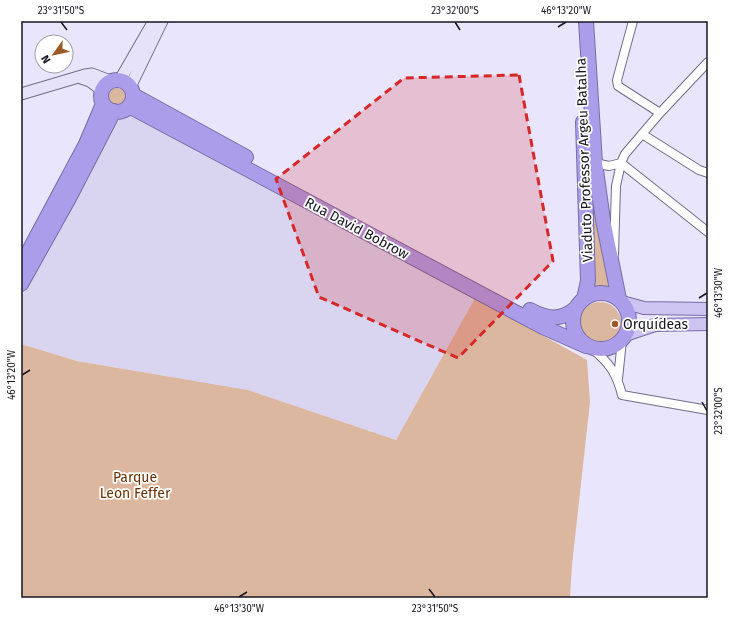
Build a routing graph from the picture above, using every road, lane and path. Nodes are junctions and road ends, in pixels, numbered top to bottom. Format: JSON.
{"nodes":[{"id":1,"x":154,"y":21,"type":"edge"},
{"id":2,"x":162,"y":21,"type":"edge"},
{"id":3,"x":580,"y":21,"type":"edge"},
{"id":4,"x":586,"y":21,"type":"edge"},
{"id":5,"x":634,"y":21,"type":"edge"},
{"id":6,"x":584,"y":57,"type":"junction"},
{"id":7,"x":708,"y":62,"type":"edge"},
{"id":8,"x":21,"y":94,"type":"edge"},
{"id":9,"x":118,"y":94,"type":"junction"},
{"id":10,"x":660,"y":113,"type":"junction"},
{"id":11,"x":642,"y":134,"type":"junction"},
{"id":12,"x":595,"y":163,"type":"junction"},
{"id":13,"x":621,"y":163,"type":"junction"},
{"id":14,"x":708,"y":174,"type":"edge"},
{"id":15,"x":708,"y":232,"type":"edge"},
{"id":16,"x":21,"y":265,"type":"edge"},
{"id":17,"x":613,"y":272,"type":"junction"},
{"id":18,"x":21,"y":284,"type":"edge"},
{"id":19,"x":620,"y":301,"type":"junction"},
{"id":20,"x":580,"y":304,"type":"junction"},
{"id":21,"x":708,"y":309,"type":"edge"},
{"id":22,"x":708,"y":324,"type":"edge"},
{"id":23,"x":624,"y":337,"type":"junction"},
{"id":24,"x":589,"y":347,"type":"junction"},
{"id":25,"x":618,"y":380,"type":"junction"},
{"id":26,"x":708,"y":410,"type":"edge"}],
"edges":[{"from":1,"to":9,"type":"main road"},
{"from":2,"to":9,"type":"main road"},
{"from":3,"to":6,"type":"highway","name":"Viaduto Professor Argeu Batalha"},
{"from":4,"to":6,"type":"highway","name":"Viaduto Professor Argeu Batalha"},
{"from":5,"to":10,"type":"street"},
{"from":6,"to":12,"type":"highway","name":"Viaduto Professor Argeu Batalha"},
{"from":6,"to":20,"type":"highway","name":"Viaduto Professor Argeu Batalha"},
{"from":7,"to":10,"type":"street"},
{"from":8,"to":9,"type":"main road"},
{"from":9,"to":16,"type":"highway"},
{"from":9,"to":18,"type":"highway"},
{"from":9,"to":20,"type":"highway","name":"Rua David Bobrow"},
{"from":9,"to":24,"type":"highway","name":"Rua David Bobrow"},
{"from":10,"to":11,"type":"street"},
{"from":11,"to":13,"type":"street"},
{"from":11,"to":14,"type":"street"},
{"from":12,"to":13,"type":"street"},
{"from":12,"to":17,"type":"highway","name":"Viaduto Professor Argeu Batalha"},
{"from":13,"to":15,"type":"street"},
{"from":13,"to":17,"type":"street"},
{"from":17,"to":19,"type":"highway","name":"Viaduto Professor Argeu Batalha"},
{"from":19,"to":20,"type":"highway","name":"Rua David Bobrow"},
{"from":19,"to":21,"type":"main road"},
{"from":19,"to":23,"type":"highway"},
{"from":20,"to":24,"type":"highway"},
{"from":22,"to":23,"type":"main road"},
{"from":23,"to":24,"type":"highway","name":"Rua David Bobrow"},
{"from":23,"to":25,"type":"street"},
{"from":24,"to":25,"type":"street"},
{"from":25,"to":26,"type":"street"}]}
